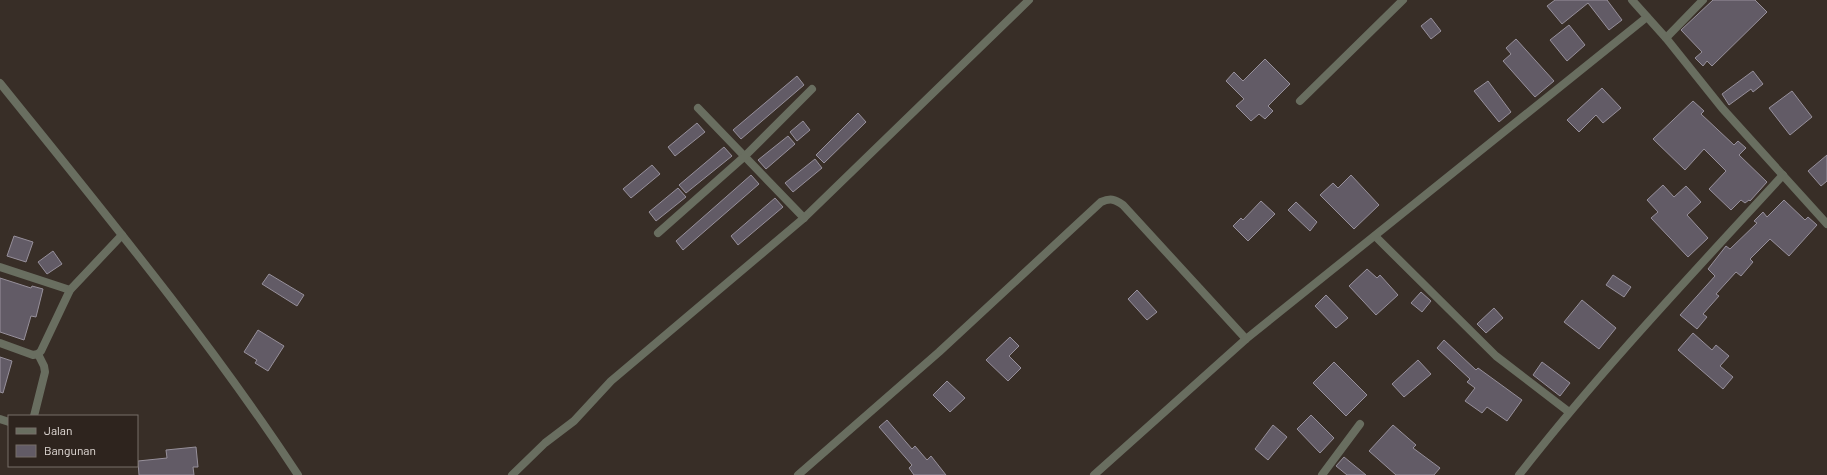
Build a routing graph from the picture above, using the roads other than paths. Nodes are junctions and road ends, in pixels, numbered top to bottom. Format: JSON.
{"nodes":[{"id":1,"x":1029,"y":0,"type":"edge"},
{"id":2,"x":1403,"y":0,"type":"edge"},
{"id":3,"x":1632,"y":0,"type":"edge"},
{"id":4,"x":1703,"y":0,"type":"edge"},
{"id":5,"x":1647,"y":17,"type":"junction"},
{"id":6,"x":1666,"y":38,"type":"junction"},
{"id":7,"x":0,"y":83,"type":"edge"},
{"id":8,"x":812,"y":89,"type":"dead end"},
{"id":9,"x":1300,"y":101,"type":"dead end"},
{"id":10,"x":698,"y":108,"type":"dead end"},
{"id":11,"x":745,"y":156,"type":"junction"},
{"id":12,"x":1783,"y":175,"type":"junction"},
{"id":13,"x":804,"y":218,"type":"junction"},
{"id":14,"x":1827,"y":224,"type":"edge"},
{"id":15,"x":658,"y":233,"type":"dead end"},
{"id":16,"x":122,"y":235,"type":"junction"},
{"id":17,"x":1375,"y":236,"type":"junction"},
{"id":18,"x":0,"y":267,"type":"edge"},
{"id":19,"x":70,"y":290,"type":"junction"},
{"id":20,"x":1246,"y":339,"type":"junction"},
{"id":21,"x":0,"y":343,"type":"edge"},
{"id":22,"x":38,"y":354,"type":"junction"},
{"id":23,"x":1569,"y":412,"type":"junction"},
{"id":24,"x":34,"y":415,"type":"edge"},
{"id":25,"x":1360,"y":424,"type":"dead end"},
{"id":26,"x":298,"y":475,"type":"edge"},
{"id":27,"x":512,"y":475,"type":"edge"},
{"id":28,"x":798,"y":475,"type":"edge"},
{"id":29,"x":1094,"y":475,"type":"edge"},
{"id":30,"x":1322,"y":475,"type":"edge"},
{"id":31,"x":1518,"y":475,"type":"edge"}],
"edges":[{"from":1,"to":13,"type":"street"},
{"from":2,"to":9,"type":"street"},
{"from":3,"to":5,"type":"street"},
{"from":4,"to":6,"type":"street"},
{"from":5,"to":6,"type":"street"},
{"from":5,"to":17,"type":"street"},
{"from":6,"to":12,"type":"street"},
{"from":7,"to":16,"type":"street"},
{"from":8,"to":11,"type":"street"},
{"from":10,"to":11,"type":"street"},
{"from":11,"to":13,"type":"street"},
{"from":11,"to":15,"type":"street"},
{"from":12,"to":14,"type":"street"},
{"from":12,"to":23,"type":"street"},
{"from":13,"to":27,"type":"street"},
{"from":16,"to":19,"type":"street"},
{"from":16,"to":26,"type":"street"},
{"from":17,"to":20,"type":"street"},
{"from":17,"to":23,"type":"street"},
{"from":18,"to":19,"type":"street"},
{"from":19,"to":22,"type":"street"},
{"from":20,"to":28,"type":"street"},
{"from":20,"to":29,"type":"street"},
{"from":21,"to":22,"type":"street"},
{"from":22,"to":24,"type":"street"},
{"from":23,"to":31,"type":"street"},
{"from":25,"to":30,"type":"street"}]}
